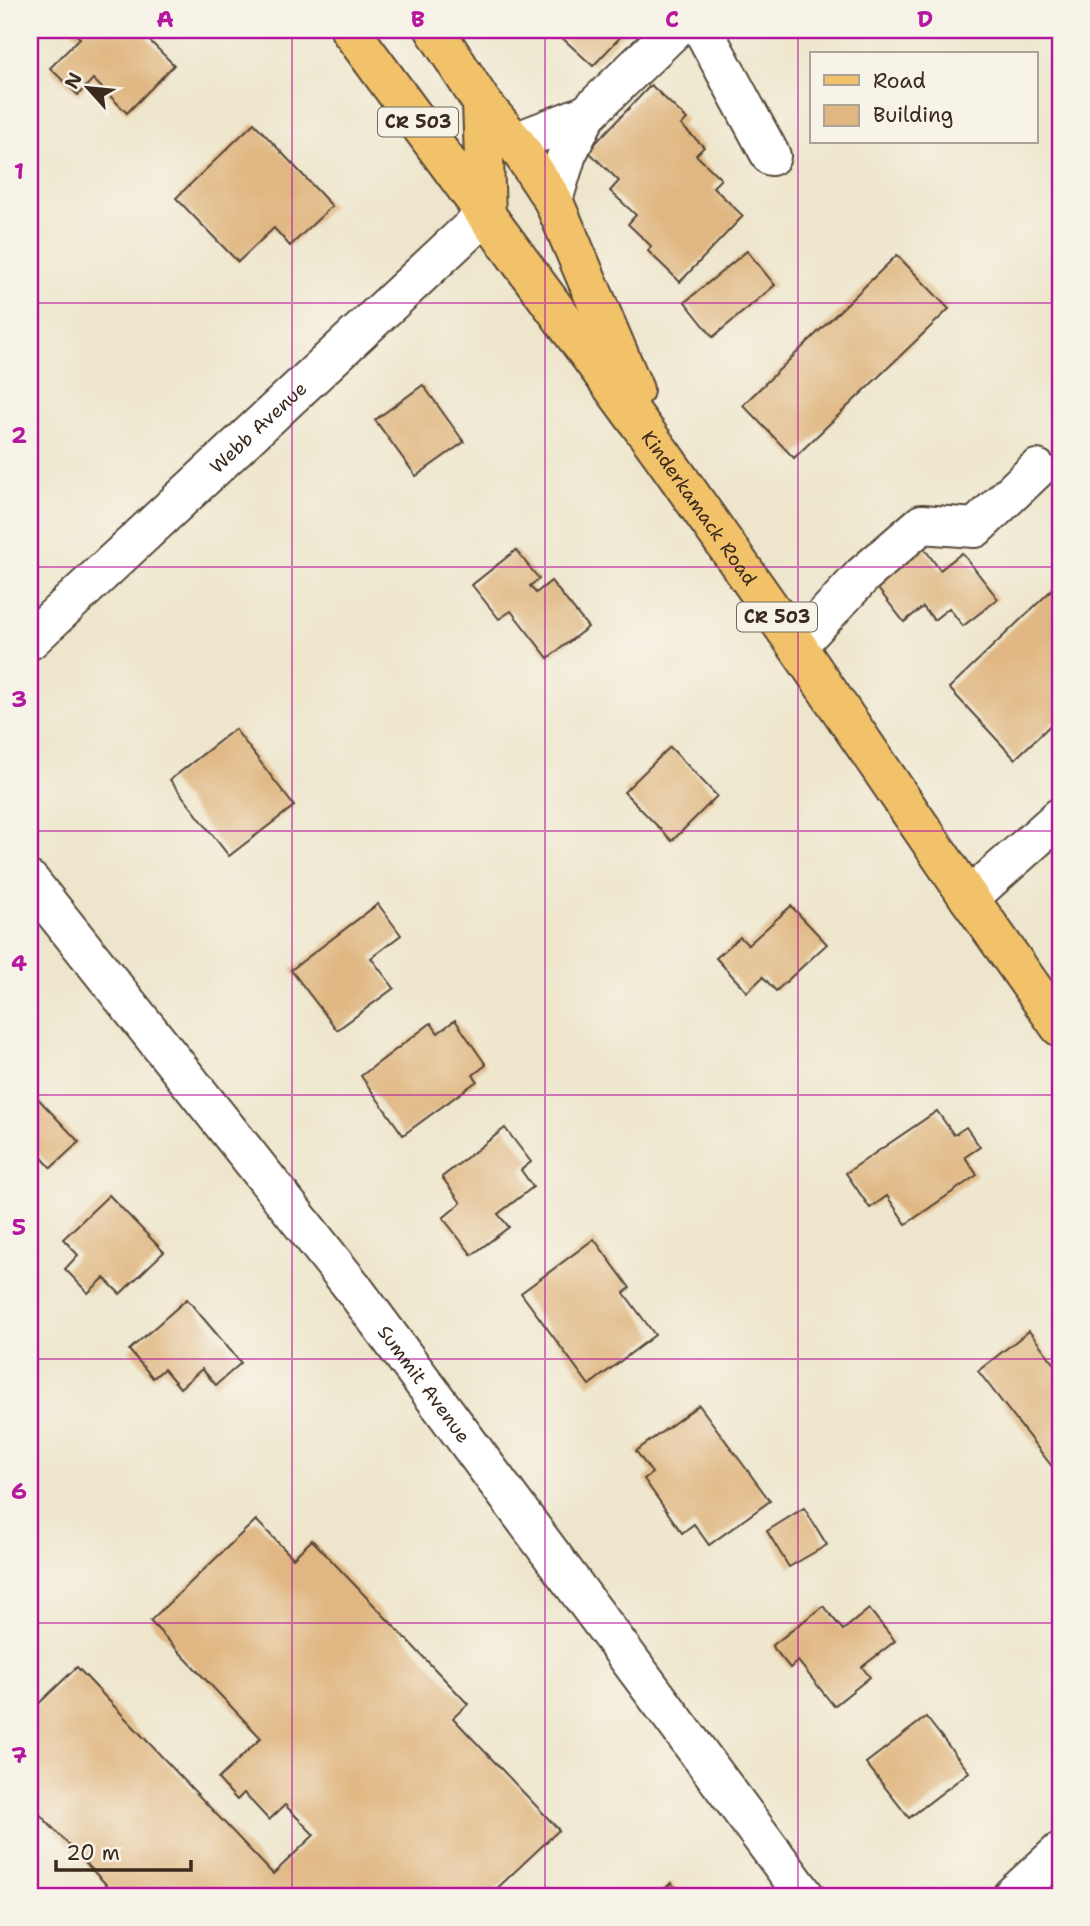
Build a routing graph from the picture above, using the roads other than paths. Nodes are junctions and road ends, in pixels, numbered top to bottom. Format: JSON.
{"nodes":[{"id":1,"x":350,"y":30,"type":"edge"},
{"id":2,"x":435,"y":30,"type":"edge"},
{"id":3,"x":674,"y":30,"type":"edge"},
{"id":4,"x":703,"y":30,"type":"edge"},
{"id":5,"x":482,"y":103,"type":"junction"},
{"id":6,"x":587,"y":114,"type":"junction"},
{"id":7,"x":515,"y":142,"type":"junction"},
{"id":8,"x":771,"y":156,"type":"dead end"},
{"id":9,"x":553,"y":200,"type":"junction"},
{"id":10,"x":486,"y":214,"type":"junction"},
{"id":11,"x":661,"y":453,"type":"junction"},
{"id":12,"x":1037,"y":469,"type":"dead end"},
{"id":13,"x":30,"y":640,"type":"edge"},
{"id":14,"x":797,"y":646,"type":"junction"},
{"id":15,"x":1060,"y":817,"type":"edge"},
{"id":16,"x":30,"y":881,"type":"edge"},
{"id":17,"x":969,"y":898,"type":"junction"},
{"id":18,"x":1060,"y":1027,"type":"edge"},
{"id":19,"x":1060,"y":1852,"type":"edge"},
{"id":20,"x":805,"y":1896,"type":"edge"},
{"id":21,"x":1012,"y":1896,"type":"edge"}],
"edges":[{"from":1,"to":10,"type":"main road","name":"Kinderkamack Road","number":"CR 503"},
{"from":2,"to":5,"type":"main road"},
{"from":3,"to":6,"type":"street"},
{"from":4,"to":8,"type":"street"},
{"from":5,"to":7,"type":"main road"},
{"from":5,"to":10,"type":"main road"},
{"from":6,"to":7,"type":"street"},
{"from":6,"to":9,"type":"street"},
{"from":7,"to":9,"type":"main road"},
{"from":9,"to":11,"type":"main road"},
{"from":10,"to":11,"type":"main road","name":"Kinderkamack Road","number":"CR 503"},
{"from":10,"to":13,"type":"street","name":"Webb Avenue"},
{"from":11,"to":14,"type":"main road","name":"Kinderkamack Road","number":"CR 503"},
{"from":12,"to":14,"type":"street"},
{"from":14,"to":17,"type":"main road","name":"Kinderkamack Road","number":"CR 503"},
{"from":15,"to":17,"type":"street"},
{"from":16,"to":20,"type":"street","name":"Summit Avenue"},
{"from":17,"to":18,"type":"main road","name":"Kinderkamack Road","number":"CR 503"},
{"from":19,"to":21,"type":"street"}]}
